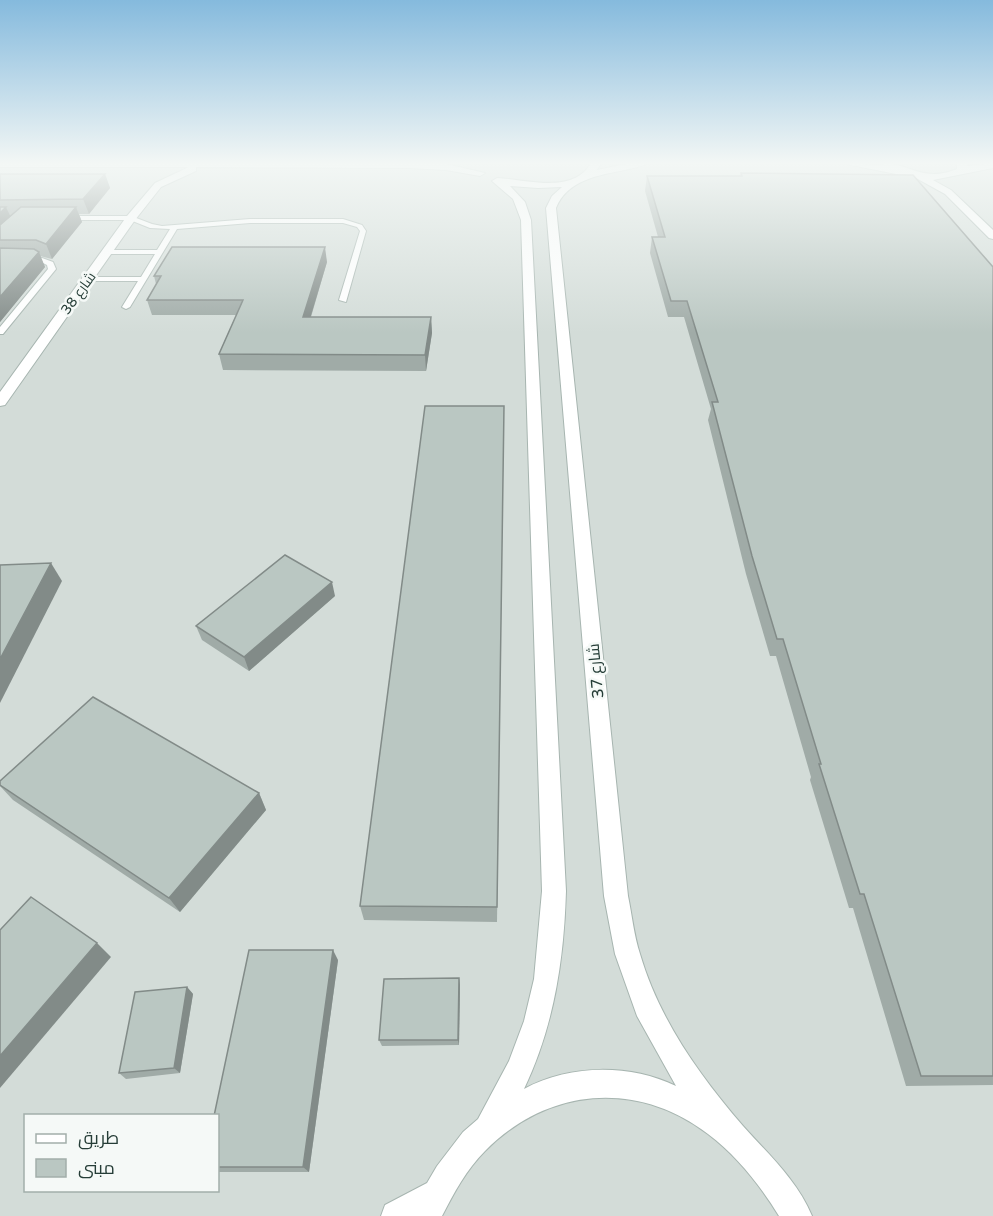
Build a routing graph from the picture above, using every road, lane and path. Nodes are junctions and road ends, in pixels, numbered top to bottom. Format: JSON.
{"nodes":[{"id":1,"x":130,"y":220,"type":"edge"},
{"id":2,"x":135,"y":220,"type":"edge"},
{"id":3,"x":526,"y":220,"type":"edge"},
{"id":4,"x":551,"y":220,"type":"edge"},
{"id":5,"x":978,"y":220,"type":"edge"},
{"id":6,"x":175,"y":227,"type":"junction"},
{"id":7,"x":993,"y":236,"type":"edge"},
{"id":8,"x":107,"y":252,"type":"junction"},
{"id":9,"x":158,"y":252,"type":"junction"},
{"id":10,"x":0,"y":259,"type":"edge"},
{"id":11,"x":88,"y":279,"type":"junction"},
{"id":12,"x":143,"y":279,"type":"junction"},
{"id":13,"x":343,"y":300,"type":"dead end"},
{"id":14,"x":126,"y":307,"type":"dead end"},
{"id":15,"x":0,"y":332,"type":"edge"},
{"id":16,"x":0,"y":402,"type":"edge"},
{"id":17,"x":490,"y":1125,"type":"junction"},
{"id":18,"x":738,"y":1141,"type":"junction"},
{"id":19,"x":430,"y":1205,"type":"edge"},
{"id":20,"x":396,"y":1216,"type":"edge"},
{"id":21,"x":798,"y":1216,"type":"edge"}],
"edges":[{"from":1,"to":8,"type":"street","name":"شارع 38"},
{"from":2,"to":6,"type":"lane"},
{"from":3,"to":17,"type":"street"},
{"from":4,"to":18,"type":"street","name":"شارع 37"},
{"from":5,"to":7,"type":"street"},
{"from":6,"to":9,"type":"lane"},
{"from":6,"to":13,"type":"lane"},
{"from":8,"to":9,"type":"lane"},
{"from":8,"to":11,"type":"street","name":"شارع 38"},
{"from":9,"to":12,"type":"lane"},
{"from":10,"to":15,"type":"lane"},
{"from":11,"to":12,"type":"lane"},
{"from":11,"to":16,"type":"street","name":"شارع 38"},
{"from":12,"to":14,"type":"lane"},
{"from":17,"to":18,"type":"street"},
{"from":17,"to":19,"type":"street"},
{"from":18,"to":21,"type":"street"},
{"from":19,"to":20,"type":"street"}]}
